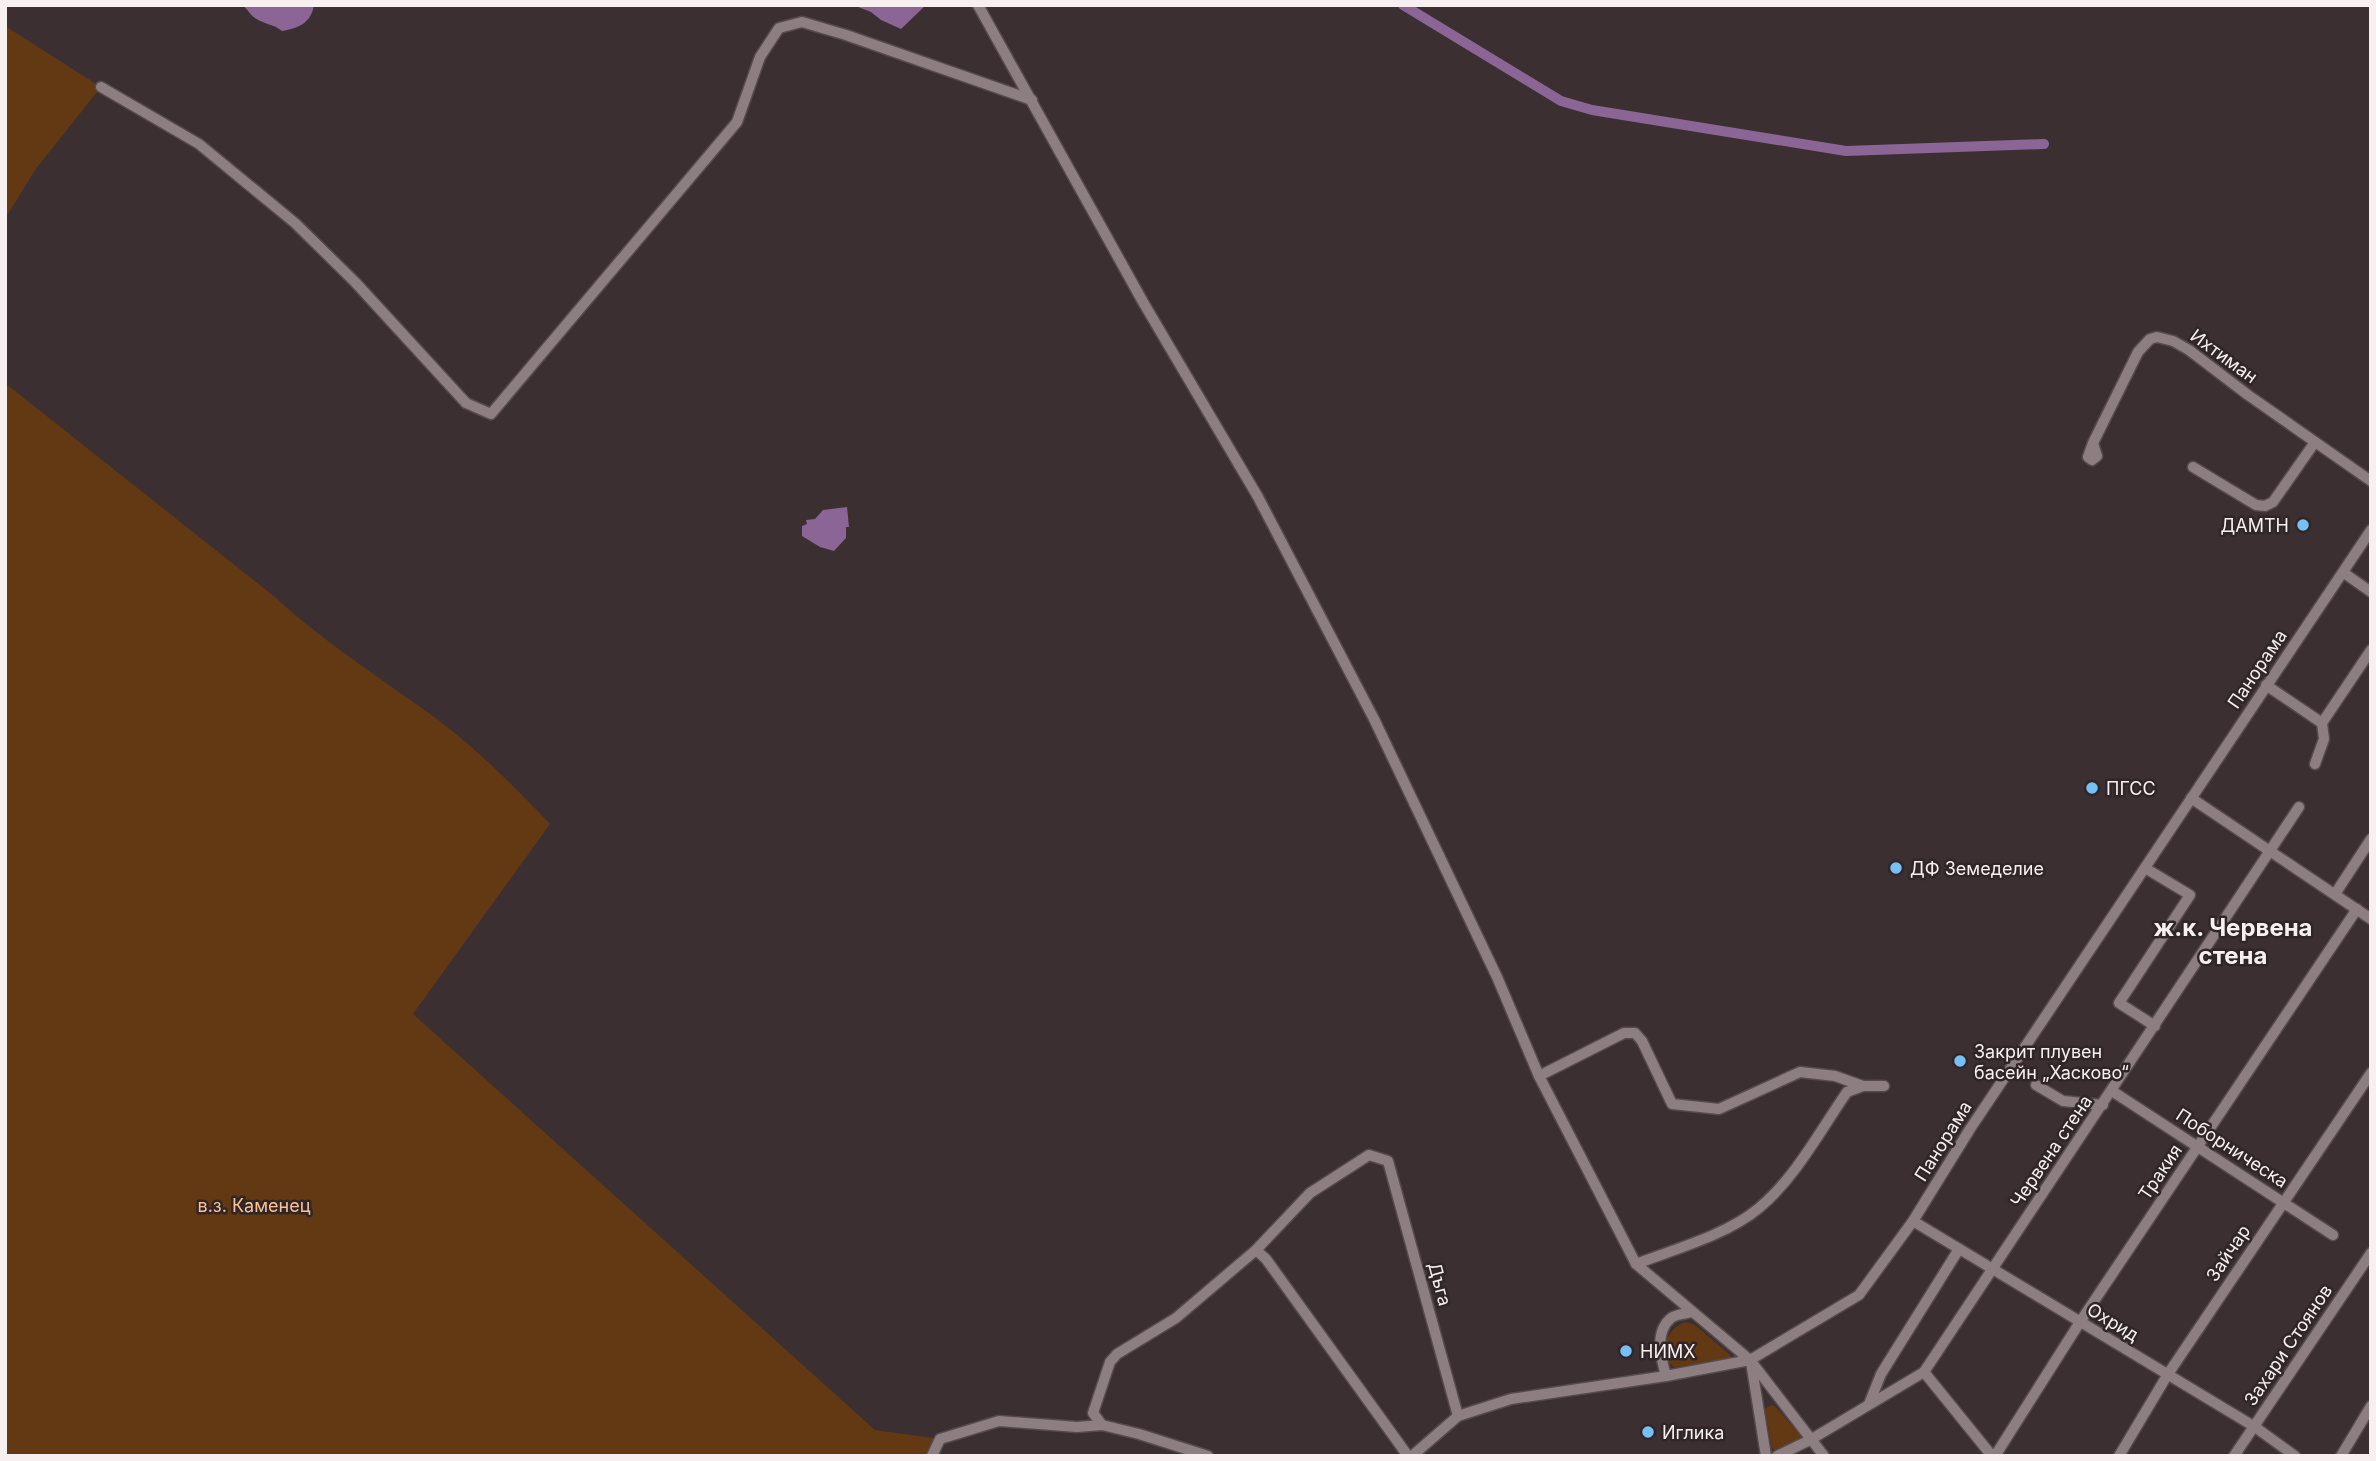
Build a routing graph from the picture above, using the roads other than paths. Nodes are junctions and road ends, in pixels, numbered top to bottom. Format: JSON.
{"nodes":[{"id":1,"x":978,"y":5,"type":"edge"},
{"id":2,"x":101,"y":87,"type":"dead end"},
{"id":3,"x":1032,"y":100,"type":"junction"},
{"id":4,"x":2315,"y":442,"type":"junction"},
{"id":5,"x":2093,"y":443,"type":"dead end"},
{"id":6,"x":2193,"y":467,"type":"dead end"},
{"id":7,"x":2371,"y":481,"type":"edge"},
{"id":8,"x":2371,"y":530,"type":"edge"},
{"id":9,"x":2344,"y":572,"type":"junction"},
{"id":10,"x":2371,"y":592,"type":"edge"},
{"id":11,"x":2371,"y":650,"type":"edge"},
{"id":12,"x":2266,"y":685,"type":"junction"},
{"id":13,"x":2322,"y":723,"type":"junction"},
{"id":14,"x":2315,"y":764,"type":"dead end"},
{"id":15,"x":2191,"y":798,"type":"junction"},
{"id":16,"x":2299,"y":807,"type":"dead end"},
{"id":17,"x":2371,"y":839,"type":"edge"},
{"id":18,"x":2271,"y":850,"type":"junction"},
{"id":19,"x":2145,"y":868,"type":"junction"},
{"id":20,"x":2334,"y":894,"type":"junction"},
{"id":21,"x":2357,"y":909,"type":"junction"},
{"id":22,"x":2371,"y":919,"type":"edge"},
{"id":23,"x":2155,"y":1026,"type":"junction"},
{"id":24,"x":2371,"y":1073,"type":"edge"},
{"id":25,"x":1539,"y":1076,"type":"junction"},
{"id":26,"x":2036,"y":1085,"type":"dead end"},
{"id":27,"x":1863,"y":1086,"type":"junction"},
{"id":28,"x":1884,"y":1086,"type":"dead end"},
{"id":29,"x":2112,"y":1091,"type":"junction"},
{"id":30,"x":2103,"y":1105,"type":"junction"},
{"id":31,"x":2198,"y":1147,"type":"junction"},
{"id":32,"x":2283,"y":1203,"type":"junction"},
{"id":33,"x":1913,"y":1221,"type":"junction"},
{"id":34,"x":2333,"y":1235,"type":"dead end"},
{"id":35,"x":1959,"y":1250,"type":"junction"},
{"id":36,"x":1256,"y":1251,"type":"junction"},
{"id":37,"x":2371,"y":1253,"type":"edge"},
{"id":38,"x":1636,"y":1264,"type":"junction"},
{"id":39,"x":1994,"y":1268,"type":"junction"},
{"id":40,"x":1692,"y":1312,"type":"junction"},
{"id":41,"x":2080,"y":1322,"type":"junction"},
{"id":42,"x":1750,"y":1360,"type":"junction"},
{"id":43,"x":1924,"y":1372,"type":"junction"},
{"id":44,"x":2168,"y":1374,"type":"junction"},
{"id":45,"x":1665,"y":1376,"type":"junction"},
{"id":46,"x":1869,"y":1405,"type":"junction"},
{"id":47,"x":2371,"y":1406,"type":"edge"},
{"id":48,"x":1458,"y":1416,"type":"junction"},
{"id":49,"x":1102,"y":1425,"type":"junction"},
{"id":50,"x":2255,"y":1427,"type":"junction"},
{"id":51,"x":1810,"y":1440,"type":"junction"},
{"id":52,"x":932,"y":1456,"type":"edge"},
{"id":53,"x":1208,"y":1456,"type":"edge"},
{"id":54,"x":1410,"y":1456,"type":"edge"},
{"id":55,"x":1766,"y":1456,"type":"edge"},
{"id":56,"x":1777,"y":1456,"type":"edge"},
{"id":57,"x":1824,"y":1456,"type":"edge"},
{"id":58,"x":1994,"y":1456,"type":"edge"},
{"id":59,"x":2119,"y":1456,"type":"edge"},
{"id":60,"x":2234,"y":1456,"type":"edge"},
{"id":61,"x":2295,"y":1456,"type":"edge"},
{"id":62,"x":2341,"y":1456,"type":"edge"}],
"edges":[{"from":1,"to":3,"type":"street"},
{"from":2,"to":3,"type":"street"},
{"from":3,"to":25,"type":"street"},
{"from":4,"to":5,"type":"street","name":"Ихтиман"},
{"from":4,"to":6,"type":"street"},
{"from":4,"to":7,"type":"street","name":"Ихтиман"},
{"from":8,"to":9,"type":"street","name":"Панорама"},
{"from":9,"to":10,"type":"street"},
{"from":9,"to":12,"type":"street","name":"Панорама"},
{"from":11,"to":13,"type":"street"},
{"from":12,"to":13,"type":"street"},
{"from":12,"to":15,"type":"street","name":"Панорама"},
{"from":13,"to":14,"type":"street"},
{"from":15,"to":18,"type":"street"},
{"from":15,"to":19,"type":"street","name":"Панорама"},
{"from":16,"to":18,"type":"street","name":"Червена стена"},
{"from":17,"to":20,"type":"street"},
{"from":18,"to":20,"type":"street"},
{"from":18,"to":23,"type":"street","name":"Червена стена"},
{"from":19,"to":23,"type":"street"},
{"from":19,"to":33,"type":"street","name":"Панорама"},
{"from":20,"to":21,"type":"street"},
{"from":21,"to":22,"type":"street"},
{"from":21,"to":31,"type":"street","name":"Тракия"},
{"from":23,"to":29,"type":"street","name":"Червена стена"},
{"from":24,"to":32,"type":"street","name":"Зайчар"},
{"from":25,"to":27,"type":"street"},
{"from":25,"to":38,"type":"street"},
{"from":26,"to":30,"type":"street"},
{"from":27,"to":28,"type":"street"},
{"from":27,"to":38,"type":"street"},
{"from":29,"to":30,"type":"street","name":"Червена стена"},
{"from":29,"to":31,"type":"street","name":"Поборническа"},
{"from":30,"to":39,"type":"street","name":"Червена стена"},
{"from":31,"to":32,"type":"street","name":"Поборническа"},
{"from":31,"to":41,"type":"street","name":"Тракия"},
{"from":32,"to":34,"type":"street","name":"Поборническа"},
{"from":32,"to":44,"type":"street","name":"Зайчар"},
{"from":33,"to":35,"type":"street","name":"Охрид"},
{"from":33,"to":42,"type":"street","name":"Панорама"},
{"from":35,"to":39,"type":"street","name":"Охрид"},
{"from":35,"to":46,"type":"street"},
{"from":36,"to":48,"type":"street","name":"Дъга"},
{"from":36,"to":49,"type":"street"},
{"from":36,"to":54,"type":"street"},
{"from":37,"to":50,"type":"street","name":"Захари Стоянов"},
{"from":38,"to":40,"type":"street"},
{"from":39,"to":41,"type":"street","name":"Охрид"},
{"from":39,"to":43,"type":"street","name":"Червена стена"},
{"from":40,"to":42,"type":"street"},
{"from":40,"to":45,"type":"street"},
{"from":41,"to":44,"type":"street","name":"Охрид"},
{"from":41,"to":58,"type":"street","name":"Тракия"},
{"from":42,"to":45,"type":"street","name":"Панорама"},
{"from":42,"to":51,"type":"street"},
{"from":42,"to":55,"type":"street"},
{"from":43,"to":46,"type":"street","name":"Червена стена"},
{"from":43,"to":58,"type":"street"},
{"from":44,"to":50,"type":"street","name":"Охрид"},
{"from":44,"to":59,"type":"street","name":"Зайчар"},
{"from":45,"to":48,"type":"street","name":"Панорама"},
{"from":46,"to":51,"type":"street","name":"Червена стена"},
{"from":47,"to":62,"type":"street"},
{"from":48,"to":54,"type":"street","name":"Панорама"},
{"from":49,"to":52,"type":"street"},
{"from":49,"to":53,"type":"street"},
{"from":50,"to":60,"type":"street","name":"Захари Стоянов"},
{"from":50,"to":61,"type":"street","name":"Охрид"},
{"from":51,"to":56,"type":"street","name":"Червена стена"},
{"from":51,"to":57,"type":"street"}]}
